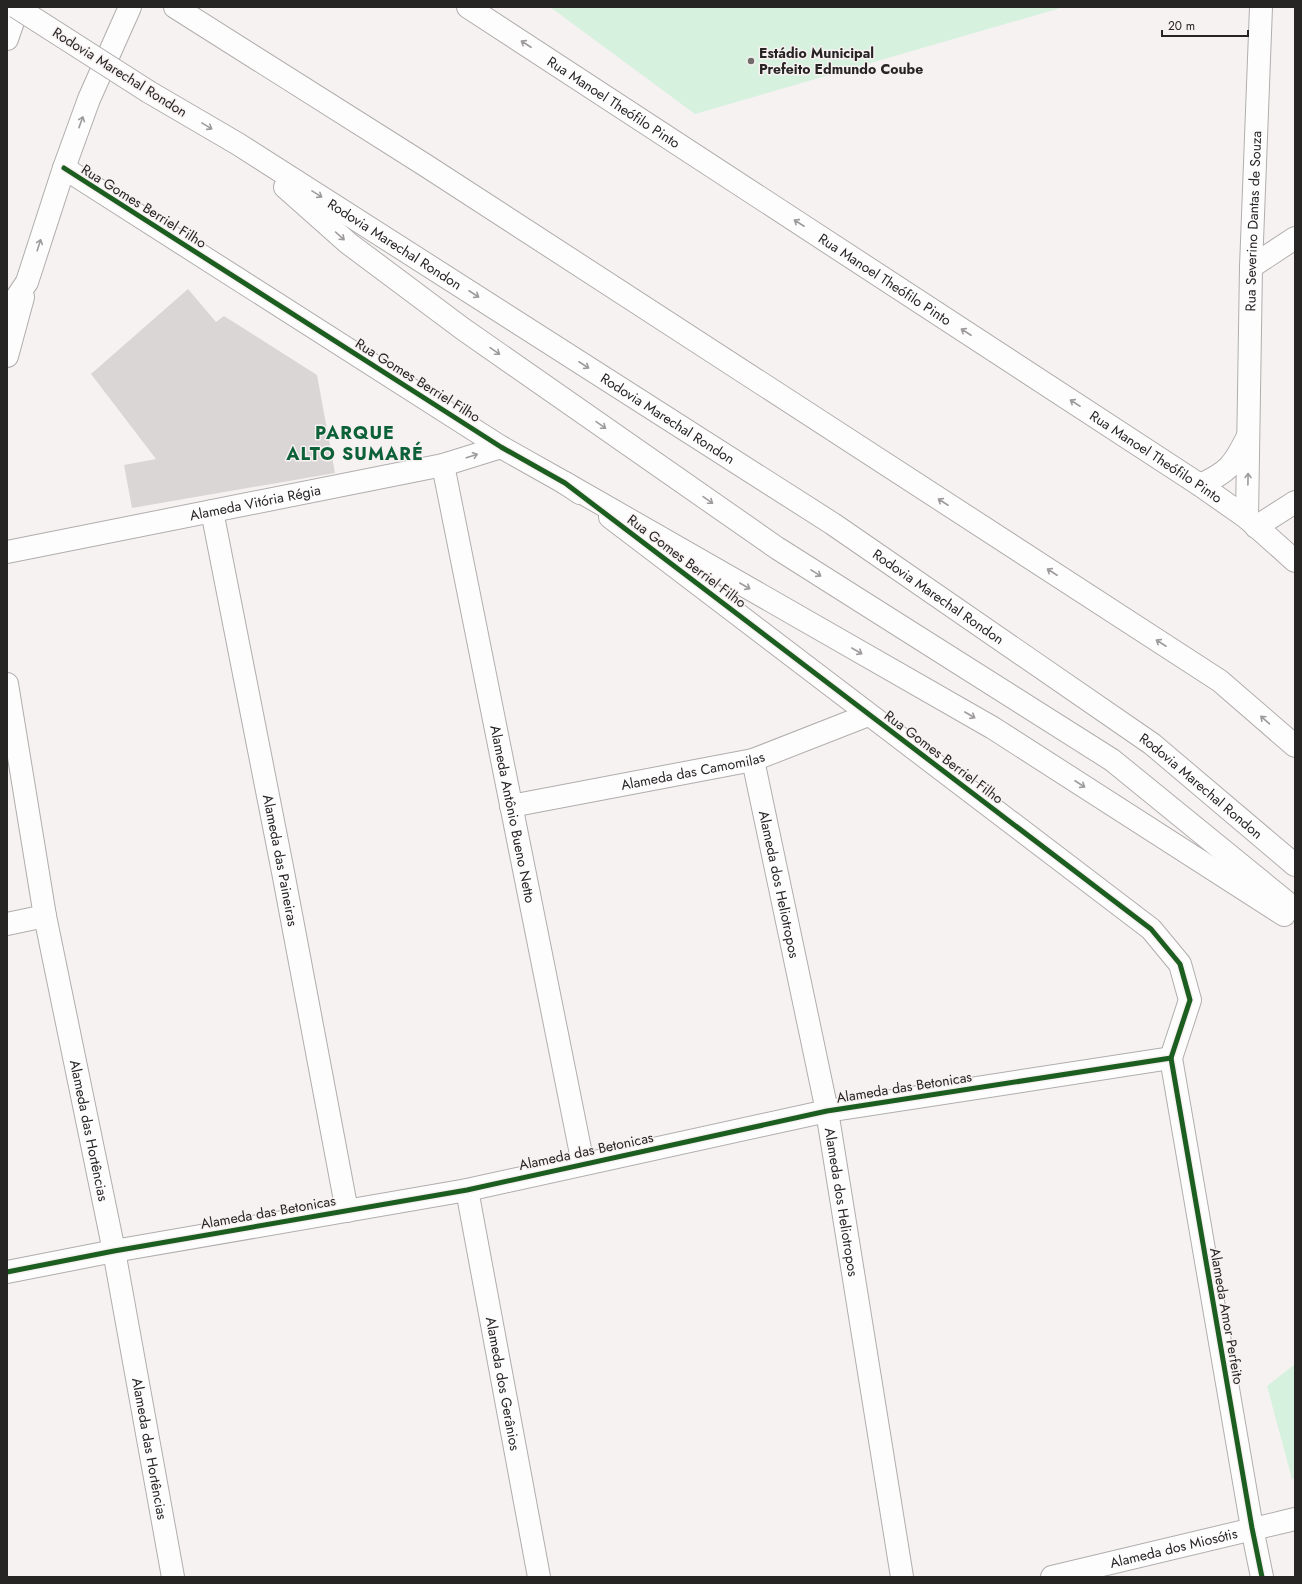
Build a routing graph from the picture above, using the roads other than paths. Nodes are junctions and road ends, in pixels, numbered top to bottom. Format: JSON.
{"nodes":[{"id":1,"x":17,"y":7,"type":"edge"},
{"id":2,"x":130,"y":7,"type":"edge"},
{"id":3,"x":468,"y":7,"type":"edge"},
{"id":4,"x":1261,"y":7,"type":"edge"},
{"id":5,"x":177,"y":8,"type":"edge"},
{"id":6,"x":7,"y":39,"type":"edge"},
{"id":7,"x":238,"y":144,"type":"junction"},
{"id":8,"x":64,"y":168,"type":"junction"},
{"id":9,"x":1295,"y":238,"type":"edge"},
{"id":10,"x":1251,"y":267,"type":"junction"},
{"id":11,"x":28,"y":282,"type":"junction"},
{"id":12,"x":7,"y":312,"type":"edge"},
{"id":13,"x":7,"y":356,"type":"edge"},
{"id":14,"x":1248,"y":435,"type":"junction"},
{"id":15,"x":501,"y":447,"type":"junction"},
{"id":16,"x":443,"y":465,"type":"junction"},
{"id":17,"x":565,"y":482,"type":"junction"},
{"id":18,"x":1200,"y":485,"type":"junction"},
{"id":19,"x":1295,"y":502,"type":"edge"},
{"id":20,"x":212,"y":511,"type":"junction"},
{"id":21,"x":1252,"y":522,"type":"junction"},
{"id":22,"x":7,"y":552,"type":"edge"},
{"id":23,"x":1295,"y":561,"type":"edge"},
{"id":24,"x":7,"y":684,"type":"edge"},
{"id":25,"x":868,"y":715,"type":"junction"},
{"id":26,"x":1295,"y":746,"type":"edge"},
{"id":27,"x":753,"y":760,"type":"junction"},
{"id":28,"x":511,"y":806,"type":"junction"},
{"id":29,"x":1295,"y":865,"type":"edge"},
{"id":30,"x":1295,"y":908,"type":"edge"},
{"id":31,"x":45,"y":916,"type":"junction"},
{"id":32,"x":1295,"y":922,"type":"edge"},
{"id":33,"x":7,"y":924,"type":"edge"},
{"id":34,"x":1171,"y":1058,"type":"junction"},
{"id":35,"x":827,"y":1111,"type":"junction"},
{"id":36,"x":583,"y":1164,"type":"junction"},
{"id":37,"x":467,"y":1190,"type":"junction"},
{"id":38,"x":347,"y":1211,"type":"junction"},
{"id":39,"x":114,"y":1251,"type":"junction"},
{"id":40,"x":7,"y":1272,"type":"edge"},
{"id":41,"x":1295,"y":1518,"type":"edge"},
{"id":42,"x":1252,"y":1528,"type":"junction"},
{"id":43,"x":173,"y":1577,"type":"edge"},
{"id":44,"x":539,"y":1577,"type":"edge"},
{"id":45,"x":902,"y":1577,"type":"edge"},
{"id":46,"x":1052,"y":1577,"type":"edge"},
{"id":47,"x":1262,"y":1577,"type":"edge"}],
"edges":[{"from":1,"to":6,"type":"main road"},
{"from":1,"to":7,"type":"main road","name":"Rodovia Marechal Rondon","one_way":true,"bridge":true},
{"from":8,"to":2,"type":"main road","one_way":true},
{"from":18,"to":3,"type":"main road","name":"Rua Manoel Theófilo Pinto","one_way":true},
{"from":4,"to":10,"type":"main road","name":"Rua Severino Dantas de Souza"},
{"from":26,"to":5,"type":"main road","one_way":true},
{"from":7,"to":29,"type":"main road","name":"Rodovia Marechal Rondon","one_way":true},
{"from":7,"to":30,"type":"main road","one_way":true},
{"from":11,"to":8,"type":"main road","one_way":true},
{"from":8,"to":15,"type":"main road","name":"Rua Gomes Berriel Filho"},
{"from":9,"to":10,"type":"main road"},
{"from":10,"to":14,"type":"main road","name":"Rua Severino Dantas de Souza"},
{"from":11,"to":12,"type":"main road"},
{"from":11,"to":13,"type":"main road"},
{"from":14,"to":18,"type":"main road","name":"Rua Severino Dantas de Souza"},
{"from":21,"to":14,"type":"main road","name":"Rua Severino Dantas de Souza","one_way":true},
{"from":16,"to":15,"type":"main road","name":"Alameda Vitória Régia","one_way":true},
{"from":15,"to":17,"type":"main road","name":"Rua Gomes Berriel Filho"},
{"from":16,"to":20,"type":"main road","name":"Alameda Vitória Régia"},
{"from":16,"to":28,"type":"main road","name":"Alameda Antônio Bueno Netto"},
{"from":17,"to":25,"type":"main road","name":"Rua Gomes Berriel Filho"},
{"from":17,"to":32,"type":"main road","one_way":true},
{"from":18,"to":21,"type":"main road","name":"Rua Manoel Theófilo Pinto"},
{"from":19,"to":21,"type":"main road"},
{"from":20,"to":22,"type":"main road","name":"Alameda Vitória Régia"},
{"from":20,"to":38,"type":"main road","name":"Alameda das Paineiras"},
{"from":21,"to":23,"type":"main road","name":"Rua Manoel Theófilo Pinto"},
{"from":24,"to":31,"type":"main road","name":"Alameda das Hortências"},
{"from":25,"to":27,"type":"main road","name":"Alameda das Camomilas"},
{"from":25,"to":34,"type":"main road","name":"Rua Gomes Berriel Filho"},
{"from":27,"to":28,"type":"main road","name":"Alameda das Camomilas"},
{"from":27,"to":35,"type":"main road","name":"Alameda dos Heliotropos"},
{"from":28,"to":36,"type":"main road","name":"Alameda Antônio Bueno Netto"},
{"from":31,"to":33,"type":"main road"},
{"from":31,"to":39,"type":"main road","name":"Alameda das Hortências"},
{"from":34,"to":35,"type":"main road","name":"Alameda das Betonicas"},
{"from":34,"to":42,"type":"main road","name":"Alameda Amor Perfeito"},
{"from":35,"to":36,"type":"main road","name":"Alameda das Betonicas"},
{"from":35,"to":45,"type":"main road","name":"Alameda dos Heliotropos"},
{"from":36,"to":37,"type":"main road","name":"Alameda das Betonicas"},
{"from":37,"to":38,"type":"main road","name":"Alameda das Betonicas"},
{"from":37,"to":44,"type":"main road","name":"Alameda dos Gerânios"},
{"from":38,"to":39,"type":"main road","name":"Alameda das Betonicas"},
{"from":39,"to":40,"type":"main road","name":"Alameda das Betonicas"},
{"from":39,"to":43,"type":"main road","name":"Alameda das Hortências"},
{"from":41,"to":42,"type":"main road","name":"Alameda dos Miosótis"},
{"from":42,"to":46,"type":"main road","name":"Alameda dos Miosótis"},
{"from":42,"to":47,"type":"main road","name":"Alameda Amor Perfeito"}]}
